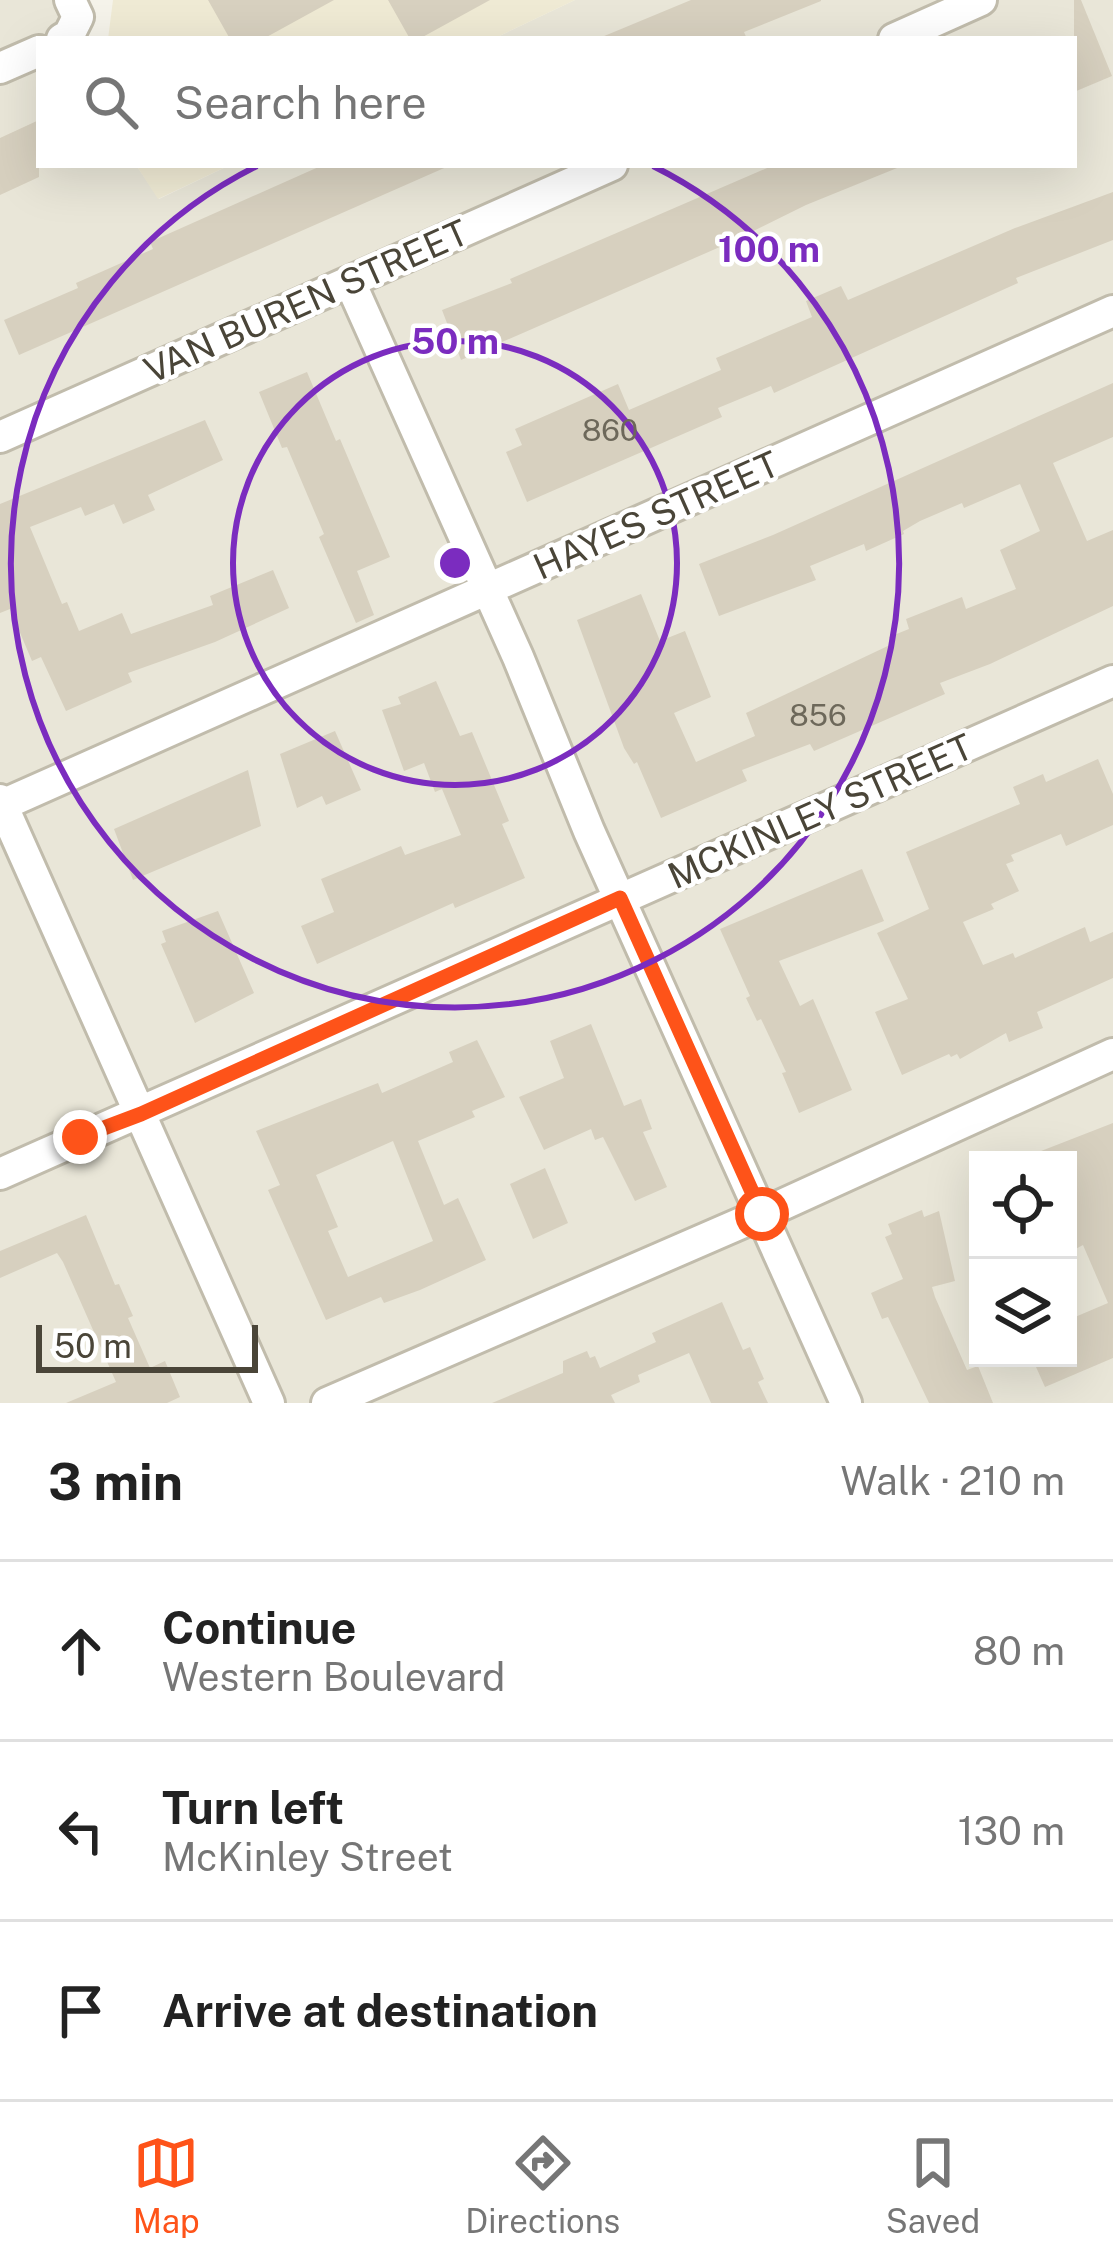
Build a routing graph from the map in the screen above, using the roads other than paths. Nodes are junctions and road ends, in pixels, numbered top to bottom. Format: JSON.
{"nodes":[{"id":1,"x":70,"y":0,"type":"edge"},
{"id":2,"x":981,"y":0,"type":"edge"},
{"id":3,"x":67,"y":36,"type":"edge"},
{"id":4,"x":901,"y":36,"type":"edge"},
{"id":5,"x":36,"y":52,"type":"edge"},
{"id":6,"x":0,"y":68,"type":"edge"},
{"id":7,"x":606,"y":168,"type":"edge"},
{"id":8,"x":350,"y":283,"type":"junction"},
{"id":9,"x":1113,"y":311,"type":"edge"},
{"id":10,"x":0,"y":437,"type":"edge"},
{"id":11,"x":486,"y":591,"type":"junction"},
{"id":12,"x":1113,"y":681,"type":"edge"},
{"id":13,"x":1,"y":803,"type":"edge"},
{"id":14,"x":620,"y":898,"type":"junction"},
{"id":15,"x":1113,"y":1054,"type":"edge"},
{"id":16,"x":141,"y":1114,"type":"junction"},
{"id":17,"x":0,"y":1174,"type":"edge"},
{"id":18,"x":762,"y":1214,"type":"junction"},
{"id":19,"x":269,"y":1403,"type":"edge"},
{"id":20,"x":327,"y":1403,"type":"edge"},
{"id":21,"x":846,"y":1403,"type":"edge"}],
"edges":[{"from":1,"to":3,"type":"street"},
{"from":2,"to":4,"type":"street"},
{"from":5,"to":6,"type":"street"},
{"from":7,"to":8,"type":"street","name":"VAN BUREN STREET"},
{"from":8,"to":10,"type":"street","name":"VAN BUREN STREET"},
{"from":8,"to":11,"type":"street"},
{"from":9,"to":11,"type":"street","name":"HAYES STREET"},
{"from":11,"to":13,"type":"street","name":"HAYES STREET"},
{"from":11,"to":14,"type":"street"},
{"from":12,"to":14,"type":"street","name":"MCKINLEY STREET"},
{"from":13,"to":16,"type":"street"},
{"from":14,"to":16,"type":"street","name":"MCKINLEY STREET"},
{"from":14,"to":18,"type":"street"},
{"from":15,"to":18,"type":"street"},
{"from":16,"to":17,"type":"street","name":"MCKINLEY STREET"},
{"from":16,"to":19,"type":"street"},
{"from":18,"to":20,"type":"street"},
{"from":18,"to":21,"type":"street"}]}
